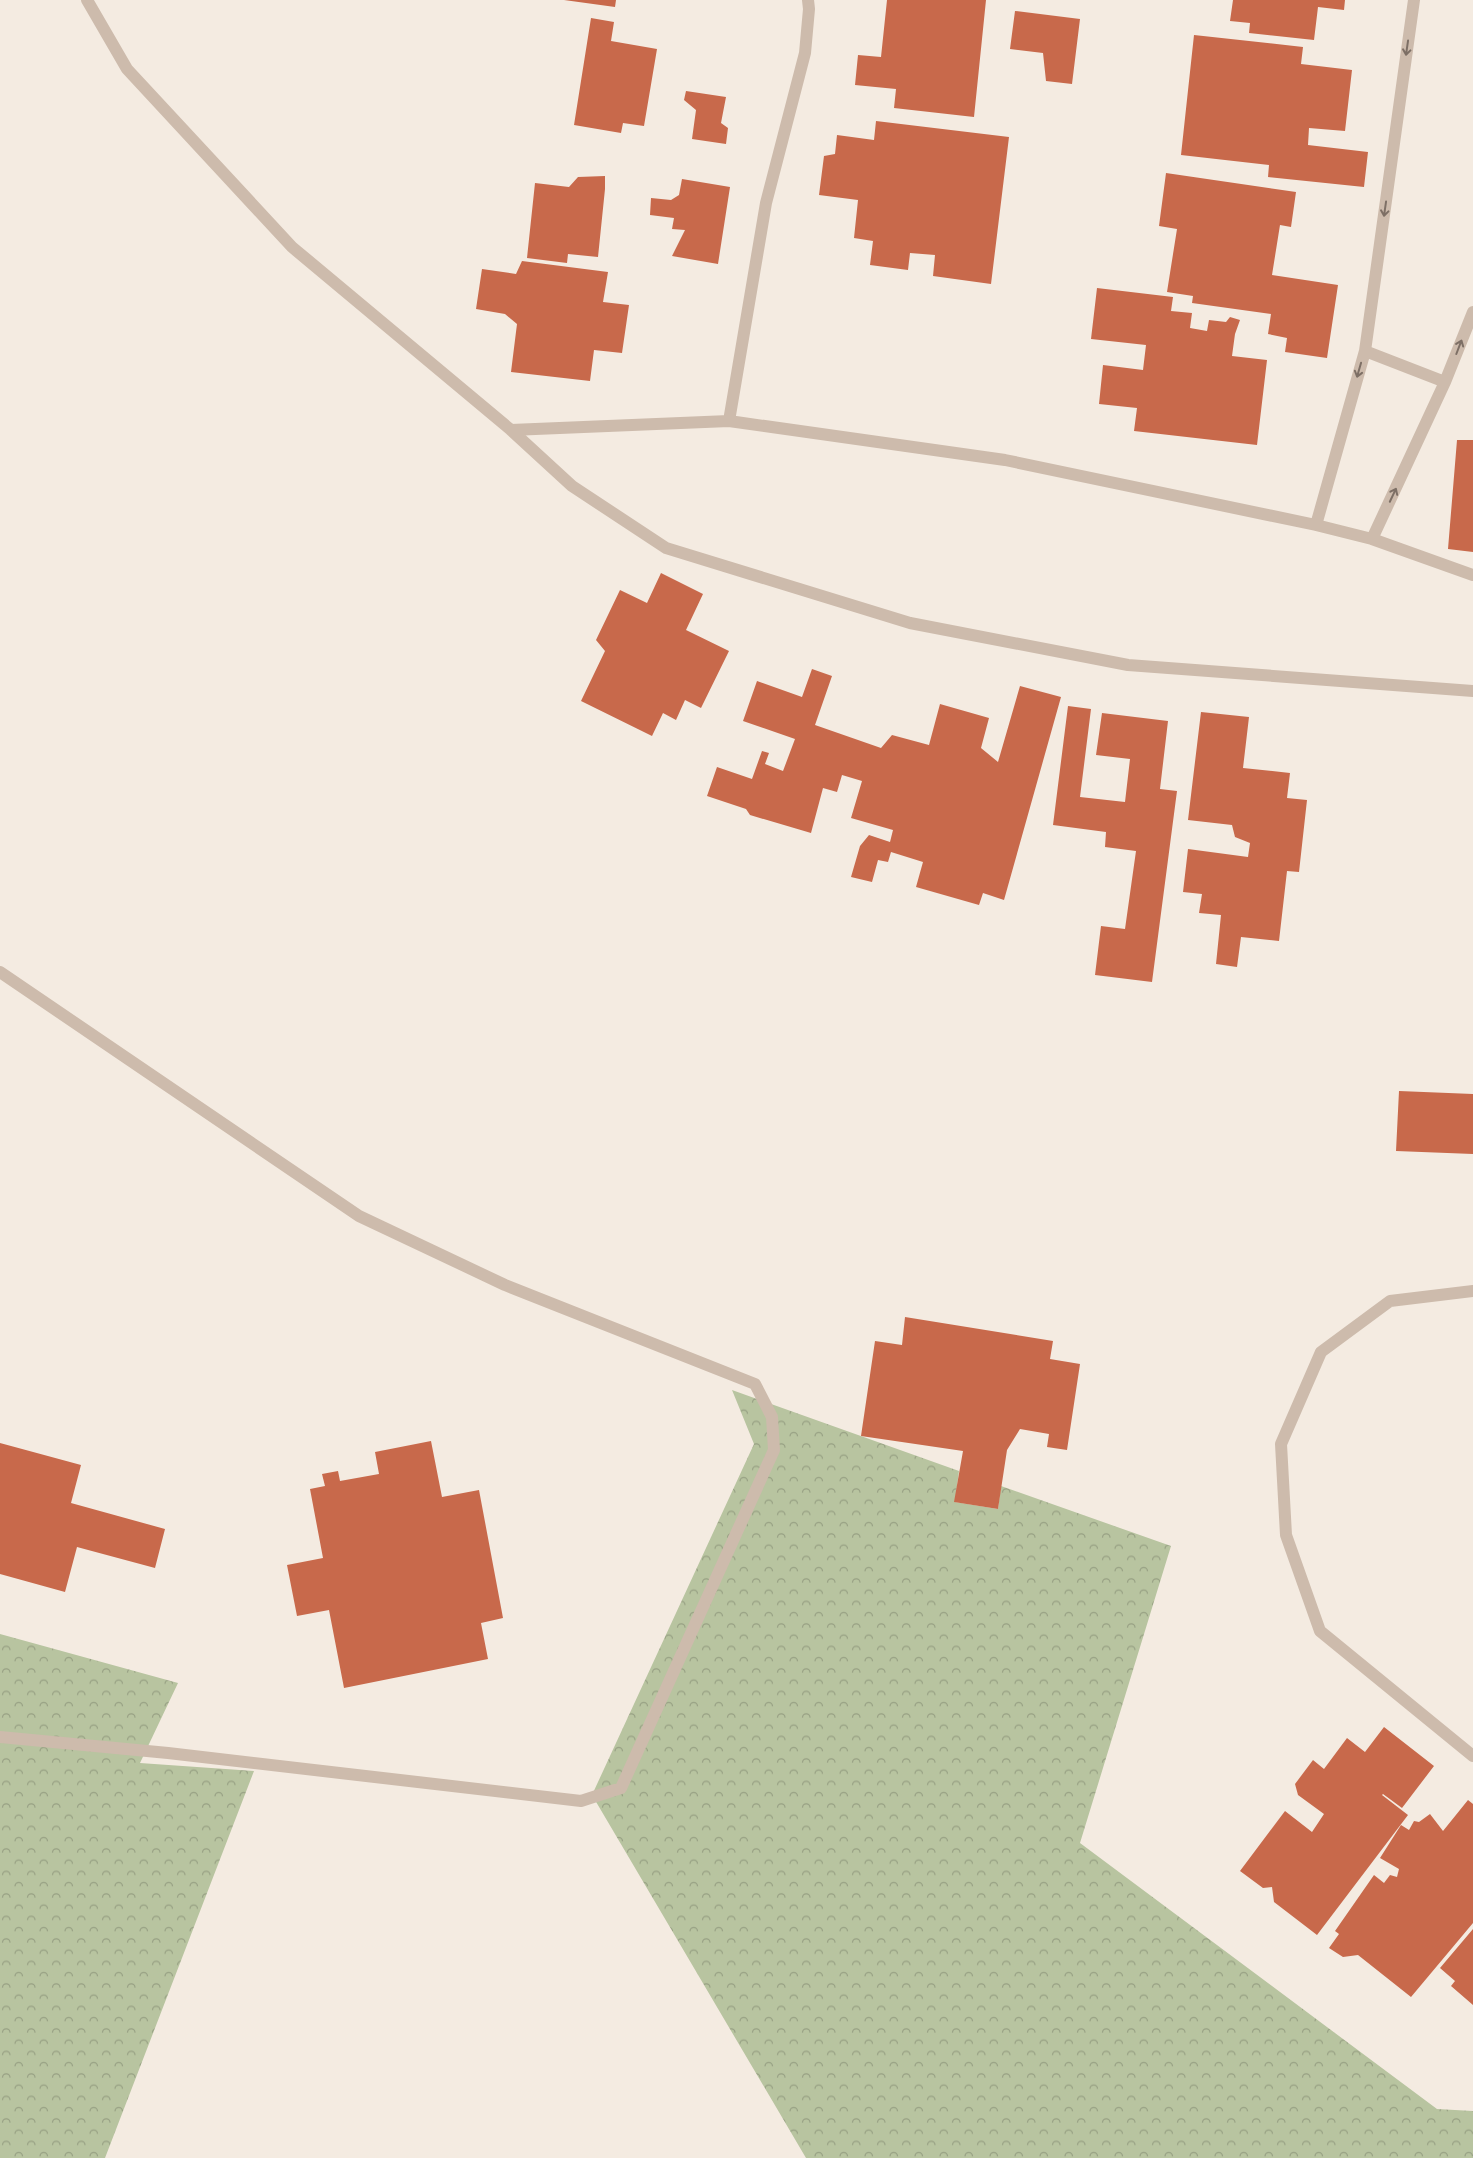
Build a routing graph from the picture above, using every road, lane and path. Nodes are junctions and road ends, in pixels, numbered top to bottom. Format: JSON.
{"nodes":[{"id":1,"x":87,"y":0,"type":"edge"},
{"id":2,"x":808,"y":0,"type":"edge"},
{"id":3,"x":1414,"y":0,"type":"edge"},
{"id":4,"x":1473,"y":312,"type":"edge"},
{"id":5,"x":1365,"y":351,"type":"junction"},
{"id":6,"x":1445,"y":382,"type":"junction"},
{"id":7,"x":729,"y":421,"type":"junction"},
{"id":8,"x":511,"y":430,"type":"junction"},
{"id":9,"x":1316,"y":525,"type":"junction"},
{"id":10,"x":1372,"y":539,"type":"junction"},
{"id":11,"x":1473,"y":575,"type":"edge"},
{"id":12,"x":1473,"y":690,"type":"edge"},
{"id":13,"x":0,"y":972,"type":"edge"},
{"id":14,"x":1473,"y":1291,"type":"edge"},
{"id":15,"x":0,"y":1737,"type":"edge"},
{"id":16,"x":1473,"y":1756,"type":"edge"}],
"edges":[{"from":1,"to":8,"type":"street"},
{"from":2,"to":7,"type":"street"},
{"from":3,"to":5,"type":"street","one_way":true},
{"from":6,"to":4,"type":"street","one_way":true},
{"from":5,"to":6,"type":"street"},
{"from":5,"to":9,"type":"street","one_way":true},
{"from":10,"to":6,"type":"street","one_way":true},
{"from":7,"to":8,"type":"street"},
{"from":7,"to":9,"type":"street"},
{"from":8,"to":12,"type":"street"},
{"from":9,"to":10,"type":"street"},
{"from":10,"to":11,"type":"street"},
{"from":13,"to":15,"type":"street"},
{"from":14,"to":16,"type":"street"}]}
